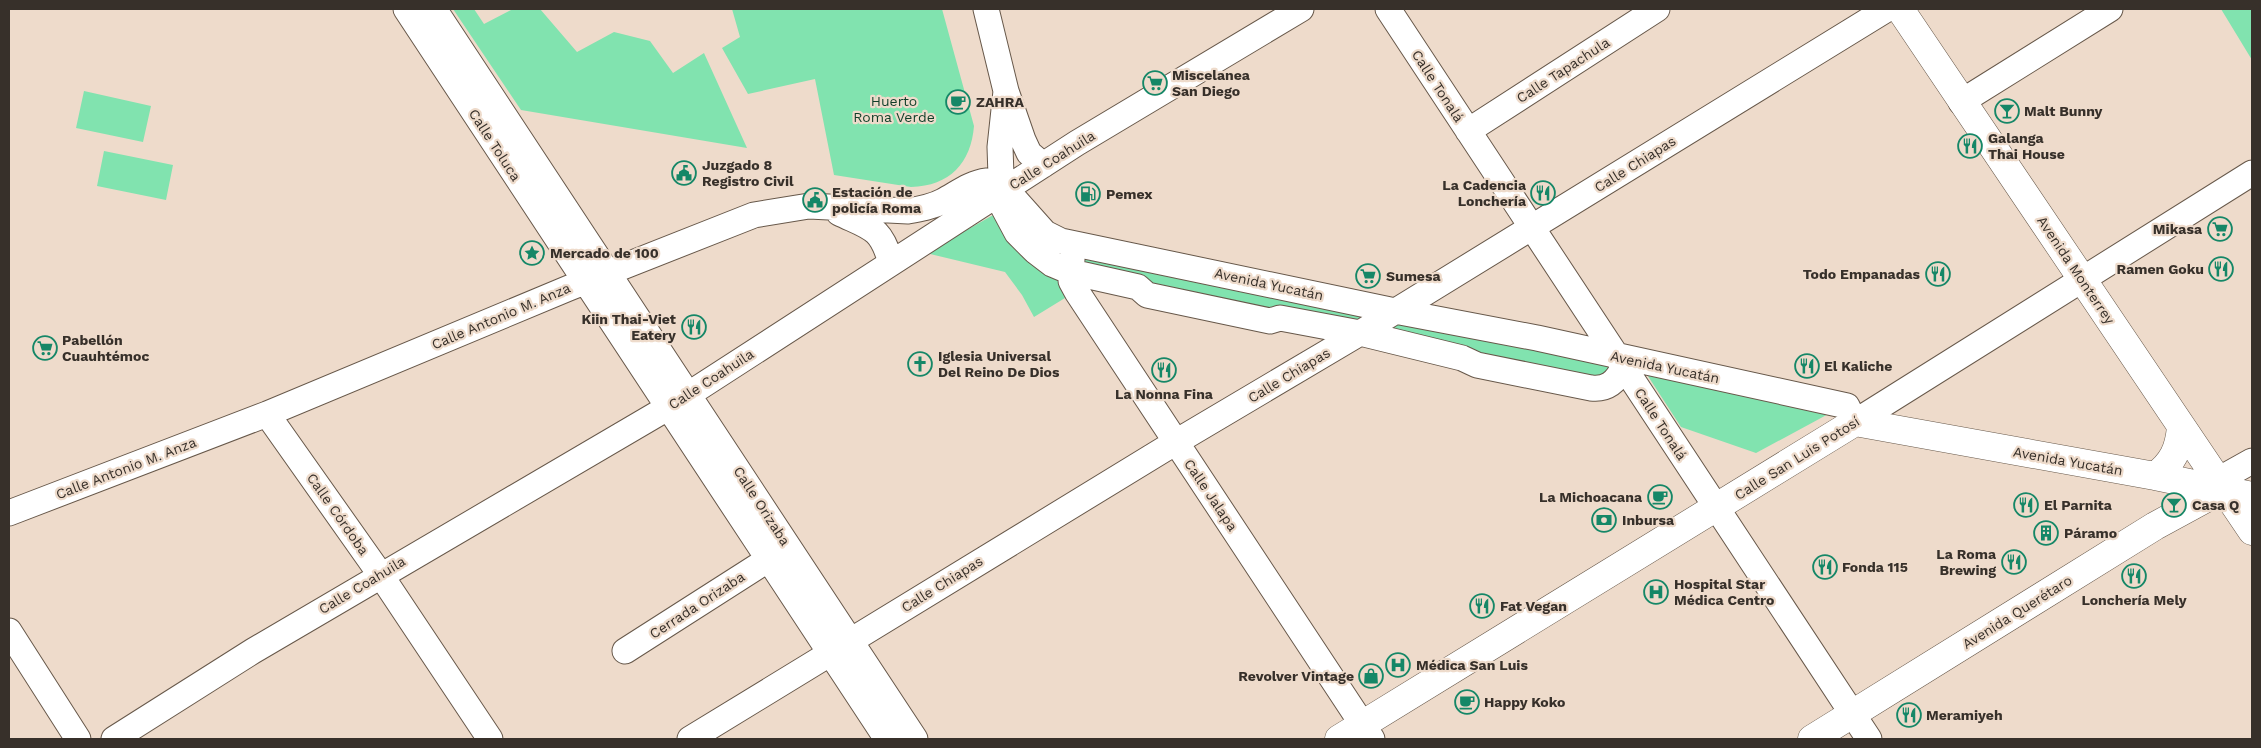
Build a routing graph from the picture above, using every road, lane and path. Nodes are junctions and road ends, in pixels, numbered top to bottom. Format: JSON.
{"nodes":[{"id":1,"x":406,"y":9,"type":"edge"},
{"id":2,"x":434,"y":9,"type":"edge"},
{"id":3,"x":986,"y":9,"type":"edge"},
{"id":4,"x":1301,"y":9,"type":"edge"},
{"id":5,"x":1388,"y":9,"type":"edge"},
{"id":6,"x":1657,"y":9,"type":"edge"},
{"id":7,"x":1888,"y":9,"type":"edge"},
{"id":8,"x":1900,"y":9,"type":"edge"},
{"id":9,"x":2110,"y":9,"type":"edge"},
{"id":10,"x":1006,"y":90,"type":"junction"},
{"id":11,"x":1962,"y":102,"type":"junction"},
{"id":12,"x":1468,"y":131,"type":"junction"},
{"id":13,"x":1043,"y":165,"type":"junction"},
{"id":14,"x":2252,"y":173,"type":"edge"},
{"id":15,"x":1001,"y":192,"type":"junction"},
{"id":16,"x":828,"y":208,"type":"junction"},
{"id":17,"x":1532,"y":228,"type":"junction"},
{"id":18,"x":1074,"y":244,"type":"junction"},
{"id":19,"x":891,"y":263,"type":"junction"},
{"id":20,"x":1071,"y":272,"type":"junction"},
{"id":21,"x":608,"y":273,"type":"junction"},
{"id":22,"x":2082,"y":279,"type":"junction"},
{"id":23,"x":584,"y":282,"type":"junction"},
{"id":24,"x":1395,"y":311,"type":"junction"},
{"id":25,"x":1360,"y":333,"type":"junction"},
{"id":26,"x":1620,"y":362,"type":"junction"},
{"id":27,"x":679,"y":400,"type":"junction"},
{"id":28,"x":267,"y":414,"type":"junction"},
{"id":29,"x":1855,"y":422,"type":"junction"},
{"id":30,"x":2181,"y":427,"type":"junction"},
{"id":31,"x":1176,"y":442,"type":"junction"},
{"id":32,"x":2252,"y":461,"type":"edge"},
{"id":33,"x":2155,"y":476,"type":"junction"},
{"id":34,"x":2220,"y":485,"type":"junction"},
{"id":35,"x":2252,"y":496,"type":"edge"},
{"id":36,"x":1716,"y":508,"type":"junction"},
{"id":37,"x":9,"y":513,"type":"edge"},
{"id":38,"x":2252,"y":531,"type":"edge"},
{"id":39,"x":769,"y":559,"type":"junction"},
{"id":40,"x":380,"y":574,"type":"junction"},
{"id":41,"x":9,"y":631,"type":"edge"},
{"id":42,"x":840,"y":648,"type":"junction"},
{"id":43,"x":625,"y":651,"type":"dead end"},
{"id":44,"x":1852,"y":715,"type":"junction"},
{"id":45,"x":1368,"y":732,"type":"edge"},
{"id":46,"x":78,"y":739,"type":"edge"},
{"id":47,"x":114,"y":739,"type":"edge"},
{"id":48,"x":490,"y":739,"type":"edge"},
{"id":49,"x":690,"y":739,"type":"edge"},
{"id":50,"x":886,"y":739,"type":"edge"},
{"id":51,"x":915,"y":739,"type":"edge"},
{"id":52,"x":1339,"y":739,"type":"edge"},
{"id":53,"x":1812,"y":739,"type":"edge"},
{"id":54,"x":1869,"y":739,"type":"edge"}],
"edges":[{"from":1,"to":23,"type":"street","name":"Calle Toluca"},
{"from":2,"to":21,"type":"street","name":"Calle Toluca"},
{"from":3,"to":10,"type":"street"},
{"from":4,"to":13,"type":"street","name":"Calle Coahuila"},
{"from":5,"to":12,"type":"street","name":"Calle Tonalá"},
{"from":6,"to":12,"type":"street","name":"Calle Tapachula"},
{"from":7,"to":17,"type":"street","name":"Calle Chiapas"},
{"from":8,"to":11,"type":"main road","name":"Avenida Monterrey"},
{"from":9,"to":11,"type":"street"},
{"from":10,"to":13,"type":"street"},
{"from":10,"to":15,"type":"street"},
{"from":11,"to":22,"type":"main road","name":"Avenida Monterrey"},
{"from":12,"to":17,"type":"street","name":"Calle Tonalá"},
{"from":13,"to":15,"type":"street","name":"Calle Coahuila"},
{"from":14,"to":22,"type":"street","name":"Calle San Luis Potosí"},
{"from":15,"to":16,"type":"street","name":"Calle Antonio M. Anza"},
{"from":15,"to":18,"type":"street","name":"Avenida Yucatán"},
{"from":15,"to":19,"type":"street","name":"Calle Coahuila"},
{"from":15,"to":20,"type":"street","name":"Avenida Yucatán"},
{"from":16,"to":19,"type":"street"},
{"from":16,"to":21,"type":"street","name":"Calle Antonio M. Anza"},
{"from":17,"to":24,"type":"street","name":"Calle Chiapas"},
{"from":17,"to":26,"type":"street","name":"Calle Tonalá"},
{"from":18,"to":20,"type":"street","name":"Calle Jalapa"},
{"from":18,"to":24,"type":"street","name":"Avenida Yucatán"},
{"from":19,"to":27,"type":"street","name":"Calle Coahuila"},
{"from":20,"to":25,"type":"street","name":"Avenida Yucatán"},
{"from":20,"to":31,"type":"street","name":"Calle Jalapa"},
{"from":21,"to":23,"type":"street","name":"Calle Antonio M. Anza"},
{"from":21,"to":27,"type":"street","name":"Calle Orizaba"},
{"from":22,"to":29,"type":"street","name":"Calle San Luis Potosí"},
{"from":22,"to":30,"type":"main road","name":"Avenida Monterrey"},
{"from":23,"to":27,"type":"street","name":"Calle Orizaba"},
{"from":23,"to":28,"type":"street","name":"Calle Antonio M. Anza"},
{"from":24,"to":25,"type":"street","name":"Calle Chiapas"},
{"from":24,"to":26,"type":"street","name":"Avenida Yucatán"},
{"from":25,"to":26,"type":"street","name":"Avenida Yucatán"},
{"from":25,"to":31,"type":"street","name":"Calle Chiapas"},
{"from":26,"to":29,"type":"street","name":"Avenida Yucatán"},
{"from":26,"to":36,"type":"street","name":"Calle Tonalá"},
{"from":27,"to":39,"type":"street","name":"Calle Orizaba"},
{"from":27,"to":40,"type":"street","name":"Calle Coahuila"},
{"from":27,"to":42,"type":"street","name":"Calle Orizaba"},
{"from":28,"to":37,"type":"street","name":"Calle Antonio M. Anza"},
{"from":28,"to":40,"type":"street","name":"Calle Córdoba"},
{"from":29,"to":33,"type":"main road","name":"Avenida Yucatán"},
{"from":29,"to":36,"type":"main road","name":"Calle San Luis Potosí"},
{"from":30,"to":33,"type":"main road"},
{"from":30,"to":34,"type":"main road","name":"Avenida Monterrey"},
{"from":31,"to":42,"type":"street","name":"Calle Chiapas"},
{"from":31,"to":45,"type":"street","name":"Calle Jalapa"},
{"from":32,"to":34,"type":"street","name":"Avenida Querétaro"},
{"from":33,"to":34,"type":"main road","name":"Avenida Yucatán"},
{"from":34,"to":35,"type":"main road","name":"Avenida Yucatán"},
{"from":34,"to":38,"type":"main road","name":"Avenida Monterrey"},
{"from":34,"to":44,"type":"main road","name":"Avenida Querétaro"},
{"from":36,"to":44,"type":"street","name":"Calle Tonalá"},
{"from":36,"to":45,"type":"main road","name":"Calle San Luis Potosí"},
{"from":39,"to":42,"type":"street","name":"Calle Orizaba"},
{"from":39,"to":43,"type":"street","name":"Cerrada Orizaba"},
{"from":40,"to":47,"type":"street","name":"Calle Coahuila"},
{"from":40,"to":48,"type":"street","name":"Calle Córdoba"},
{"from":41,"to":46,"type":"street"},
{"from":42,"to":49,"type":"street","name":"Calle Chiapas"},
{"from":42,"to":50,"type":"street","name":"Calle Orizaba"},
{"from":42,"to":51,"type":"street","name":"Calle Orizaba"},
{"from":44,"to":53,"type":"main road","name":"Avenida Querétaro"},
{"from":44,"to":54,"type":"street","name":"Calle Tonalá"},
{"from":45,"to":52,"type":"main road","name":"Calle San Luis Potosí"}]}
